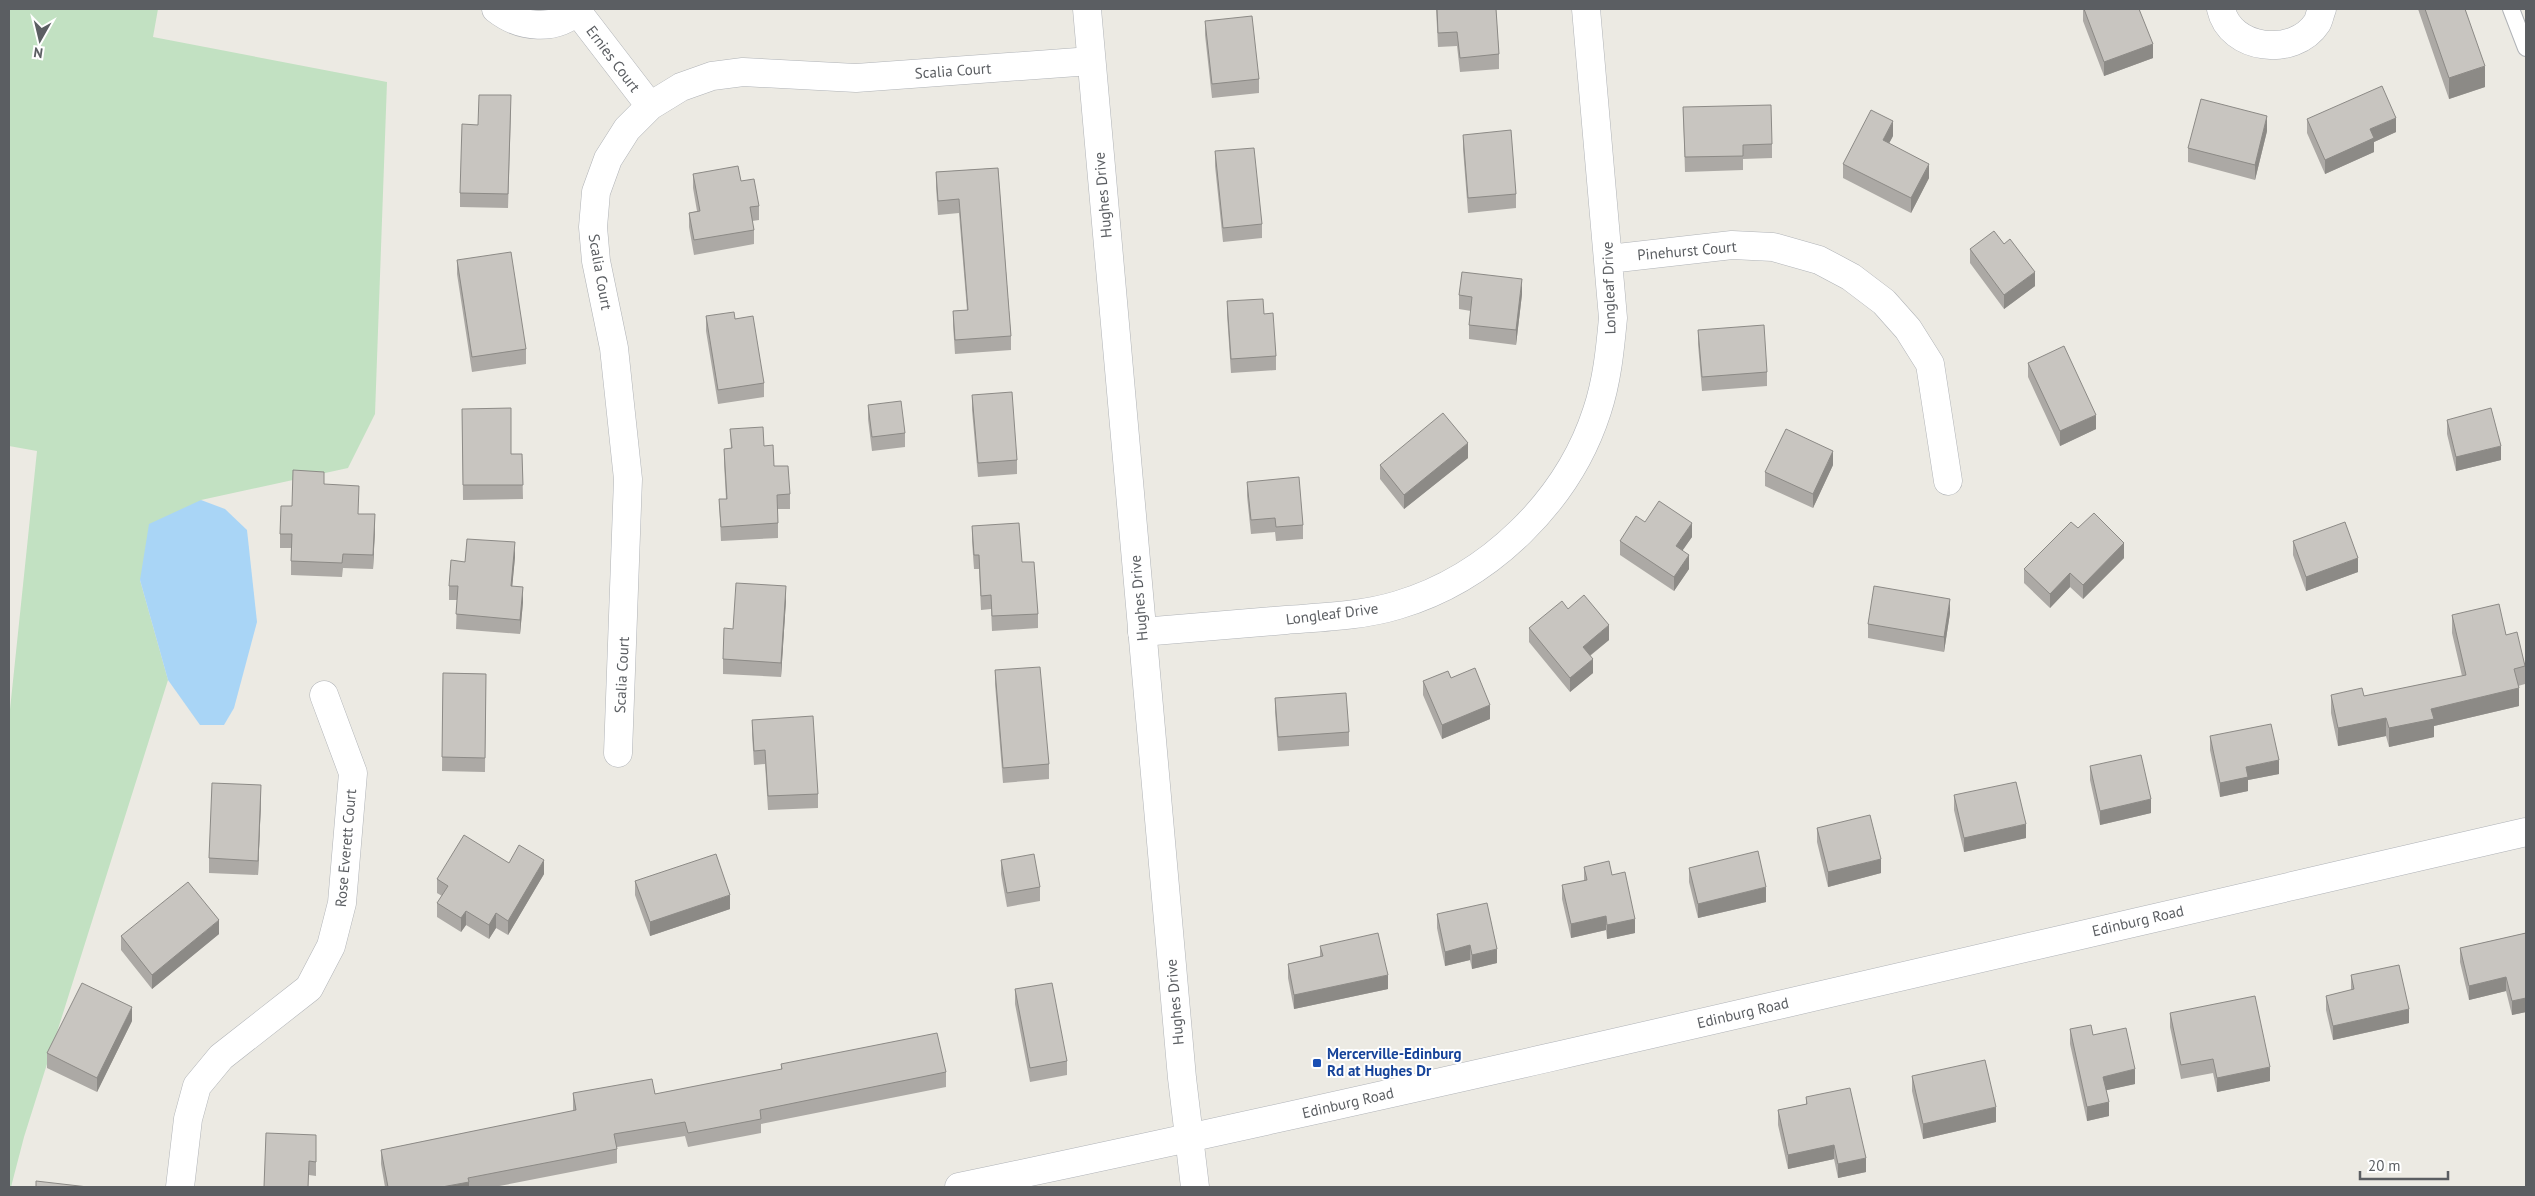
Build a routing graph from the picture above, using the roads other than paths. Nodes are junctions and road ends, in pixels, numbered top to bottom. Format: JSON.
{"nodes":[{"id":1,"x":496,"y":9,"type":"edge"},
{"id":2,"x":1086,"y":9,"type":"edge"},
{"id":3,"x":1586,"y":9,"type":"edge"},
{"id":4,"x":2220,"y":9,"type":"edge"},
{"id":5,"x":2322,"y":9,"type":"edge"},
{"id":6,"x":2510,"y":9,"type":"edge"},
{"id":7,"x":578,"y":10,"type":"edge"},
{"id":8,"x":2526,"y":48,"type":"edge"},
{"id":9,"x":1091,"y":62,"type":"junction"},
{"id":10,"x":650,"y":106,"type":"junction"},
{"id":11,"x":1609,"y":258,"type":"junction"},
{"id":12,"x":1948,"y":481,"type":"dead end"},
{"id":13,"x":1142,"y":632,"type":"junction"},
{"id":14,"x":324,"y":694,"type":"dead end"},
{"id":15,"x":618,"y":753,"type":"dead end"},
{"id":16,"x":2526,"y":832,"type":"edge"},
{"id":17,"x":1190,"y":1138,"type":"junction"},
{"id":18,"x":180,"y":1187,"type":"edge"},
{"id":19,"x":959,"y":1187,"type":"edge"},
{"id":20,"x":1195,"y":1187,"type":"edge"}],
"edges":[{"from":1,"to":7,"type":"street","name":"Ernies Court"},
{"from":2,"to":9,"type":"street","name":"Hughes Drive"},
{"from":3,"to":11,"type":"street","name":"Longleaf Drive"},
{"from":4,"to":5,"type":"street"},
{"from":6,"to":8,"type":"lane"},
{"from":7,"to":10,"type":"street","name":"Ernies Court"},
{"from":9,"to":10,"type":"street","name":"Scalia Court"},
{"from":9,"to":13,"type":"street","name":"Hughes Drive"},
{"from":10,"to":15,"type":"street","name":"Scalia Court"},
{"from":11,"to":12,"type":"street","name":"Pinehurst Court"},
{"from":11,"to":13,"type":"street","name":"Longleaf Drive"},
{"from":13,"to":17,"type":"street","name":"Hughes Drive"},
{"from":14,"to":18,"type":"street","name":"Rose Everett Court"},
{"from":16,"to":17,"type":"street","name":"Edinburg Road"},
{"from":17,"to":19,"type":"street","name":"Edinburg Road"},
{"from":17,"to":20,"type":"street","name":"Hughes Drive"}]}
